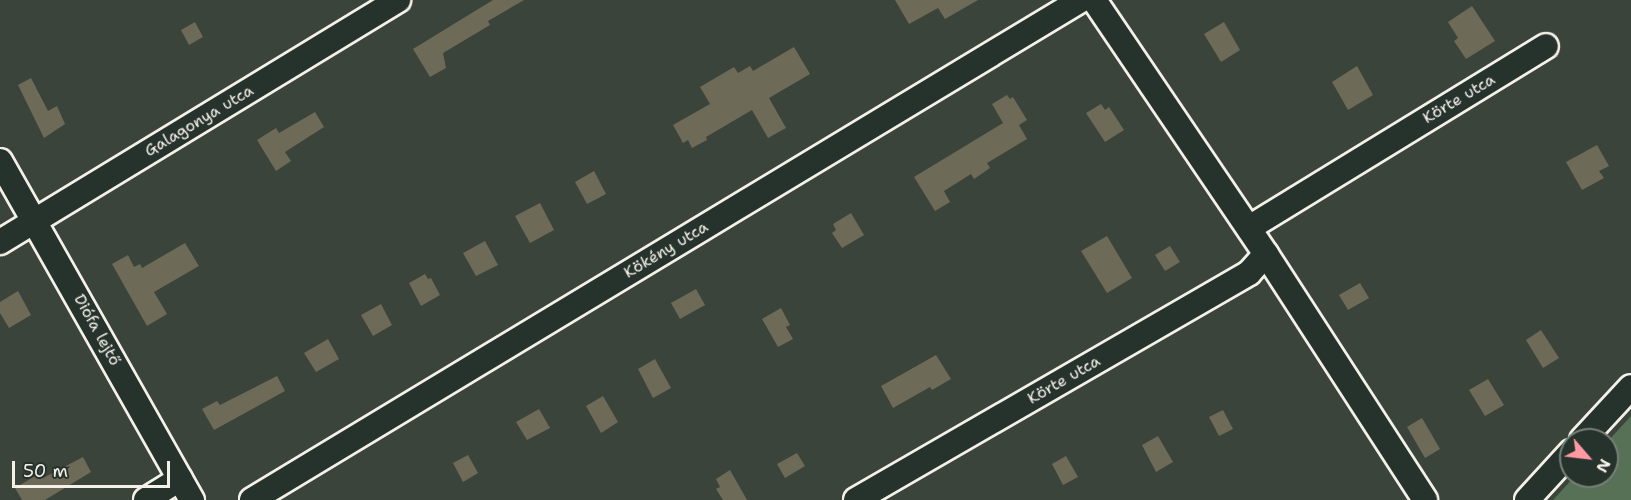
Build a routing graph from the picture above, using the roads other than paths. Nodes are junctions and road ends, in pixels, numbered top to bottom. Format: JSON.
{"nodes":[{"id":1,"x":398,"y":0,"type":"edge"},
{"id":2,"x":1081,"y":0,"type":"edge"},
{"id":3,"x":1094,"y":0,"type":"edge"},
{"id":4,"x":1546,"y":46,"type":"dead end"},
{"id":5,"x":0,"y":161,"type":"edge"},
{"id":6,"x":35,"y":220,"type":"junction"},
{"id":7,"x":1249,"y":228,"type":"junction"},
{"id":8,"x":0,"y":242,"type":"edge"},
{"id":9,"x":1266,"y":254,"type":"junction"},
{"id":10,"x":1631,"y":387,"type":"edge"},
{"id":11,"x":1593,"y":428,"type":"edge"},
{"id":12,"x":1559,"y":465,"type":"edge"},
{"id":13,"x":180,"y":479,"type":"junction"},
{"id":14,"x":146,"y":500,"type":"edge"},
{"id":15,"x":192,"y":500,"type":"edge"},
{"id":16,"x":252,"y":500,"type":"edge"},
{"id":17,"x":856,"y":500,"type":"edge"},
{"id":18,"x":1425,"y":500,"type":"edge"},
{"id":19,"x":1527,"y":500,"type":"edge"}],
"edges":[{"from":1,"to":6,"type":"street","name":"Galagonya utca"},
{"from":2,"to":16,"type":"street","name":"Kökény utca"},
{"from":3,"to":7,"type":"street"},
{"from":4,"to":7,"type":"street","name":"Körte utca"},
{"from":5,"to":6,"type":"street","name":"Diófa lejtő"},
{"from":6,"to":8,"type":"street","name":"Galagonya utca"},
{"from":6,"to":13,"type":"street","name":"Diófa lejtő"},
{"from":7,"to":9,"type":"street"},
{"from":9,"to":17,"type":"street","name":"Körte utca"},
{"from":9,"to":18,"type":"street"},
{"from":10,"to":11,"type":"street"},
{"from":12,"to":19,"type":"street"},
{"from":13,"to":14,"type":"street"},
{"from":13,"to":15,"type":"street","name":"Diófa lejtő"}]}
